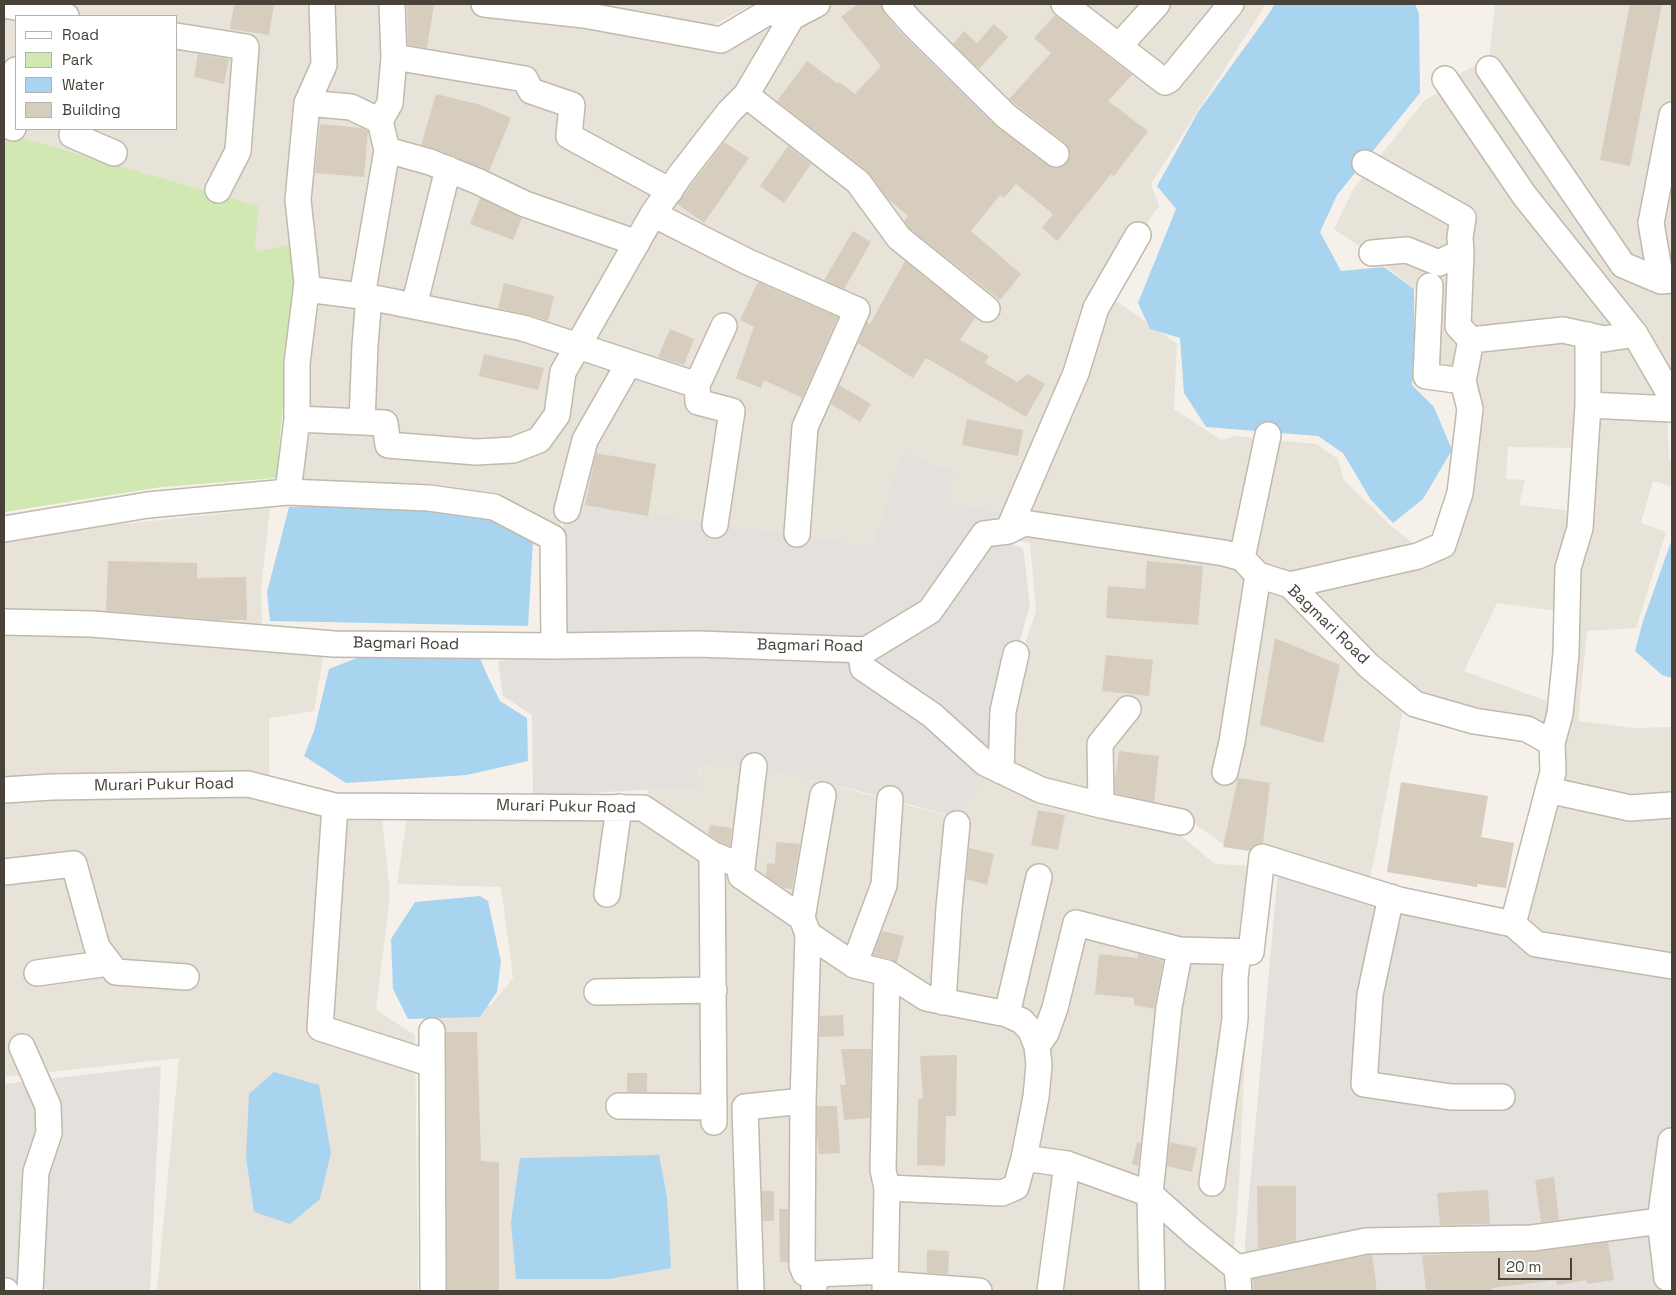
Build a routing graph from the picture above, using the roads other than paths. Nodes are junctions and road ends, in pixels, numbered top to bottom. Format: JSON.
{"nodes":[{"id":1,"x":322,"y":4,"type":"edge"},
{"id":2,"x":392,"y":4,"type":"edge"},
{"id":3,"x":484,"y":4,"type":"edge"},
{"id":4,"x":817,"y":4,"type":"edge"},
{"id":5,"x":896,"y":4,"type":"edge"},
{"id":6,"x":1064,"y":4,"type":"edge"},
{"id":7,"x":1157,"y":4,"type":"edge"},
{"id":8,"x":1231,"y":4,"type":"edge"},
{"id":9,"x":4,"y":5,"type":"edge"},
{"id":10,"x":30,"y":13,"type":"edge"},
{"id":11,"x":54,"y":15,"type":"edge"},
{"id":12,"x":792,"y":17,"type":"junction"},
{"id":13,"x":178,"y":36,"type":"edge"},
{"id":14,"x":1120,"y":46,"type":"junction"},
{"id":15,"x":394,"y":57,"type":"junction"},
{"id":16,"x":1489,"y":69,"type":"dead end"},
{"id":17,"x":1445,"y":79,"type":"dead end"},
{"id":18,"x":15,"y":89,"type":"edge"},
{"id":19,"x":746,"y":95,"type":"junction"},
{"id":20,"x":307,"y":104,"type":"junction"},
{"id":21,"x":1672,"y":115,"type":"edge"},
{"id":22,"x":380,"y":121,"type":"junction"},
{"id":23,"x":13,"y":128,"type":"dead end"},
{"id":24,"x":73,"y":130,"type":"edge"},
{"id":25,"x":387,"y":150,"type":"junction"},
{"id":26,"x":114,"y":154,"type":"dead end"},
{"id":27,"x":1056,"y":154,"type":"dead end"},
{"id":28,"x":1365,"y":163,"type":"dead end"},
{"id":29,"x":448,"y":169,"type":"junction"},
{"id":30,"x":218,"y":190,"type":"dead end"},
{"id":31,"x":670,"y":191,"type":"junction"},
{"id":32,"x":653,"y":214,"type":"junction"},
{"id":33,"x":1138,"y":235,"type":"dead end"},
{"id":34,"x":637,"y":243,"type":"junction"},
{"id":35,"x":1461,"y":252,"type":"junction"},
{"id":36,"x":1372,"y":253,"type":"dead end"},
{"id":37,"x":1667,"y":280,"type":"edge"},
{"id":38,"x":1430,"y":286,"type":"dead end"},
{"id":39,"x":306,"y":289,"type":"junction"},
{"id":40,"x":365,"y":296,"type":"junction"},
{"id":41,"x":414,"y":306,"type":"junction"},
{"id":42,"x":988,"y":309,"type":"dead end"},
{"id":43,"x":724,"y":326,"type":"dead end"},
{"id":44,"x":1635,"y":334,"type":"junction"},
{"id":45,"x":1588,"y":336,"type":"junction"},
{"id":46,"x":1471,"y":340,"type":"junction"},
{"id":47,"x":578,"y":347,"type":"junction"},
{"id":48,"x":629,"y":363,"type":"junction"},
{"id":49,"x":1464,"y":381,"type":"junction"},
{"id":50,"x":697,"y":385,"type":"junction"},
{"id":51,"x":1672,"y":398,"type":"edge"},
{"id":52,"x":1588,"y":405,"type":"junction"},
{"id":53,"x":1672,"y":409,"type":"edge"},
{"id":54,"x":297,"y":419,"type":"junction"},
{"id":55,"x":362,"y":422,"type":"junction"},
{"id":56,"x":1268,"y":435,"type":"dead end"},
{"id":57,"x":288,"y":492,"type":"junction"},
{"id":58,"x":567,"y":510,"type":"dead end"},
{"id":59,"x":715,"y":525,"type":"dead end"},
{"id":60,"x":4,"y":529,"type":"edge"},
{"id":61,"x":1008,"y":532,"type":"junction"},
{"id":62,"x":797,"y":534,"type":"dead end"},
{"id":63,"x":1250,"y":566,"type":"junction"},
{"id":64,"x":1290,"y":585,"type":"junction"},
{"id":65,"x":4,"y":622,"type":"edge"},
{"id":66,"x":554,"y":646,"type":"junction"},
{"id":67,"x":860,"y":650,"type":"junction"},
{"id":68,"x":1016,"y":654,"type":"dead end"},
{"id":69,"x":1128,"y":709,"type":"dead end"},
{"id":70,"x":1552,"y":743,"type":"junction"},
{"id":71,"x":754,"y":766,"type":"dead end"},
{"id":72,"x":1001,"y":771,"type":"junction"},
{"id":73,"x":1225,"y":772,"type":"dead end"},
{"id":74,"x":4,"y":790,"type":"edge"},
{"id":75,"x":1548,"y":790,"type":"junction"},
{"id":76,"x":823,"y":795,"type":"dead end"},
{"id":77,"x":890,"y":798,"type":"dead end"},
{"id":78,"x":1101,"y":805,"type":"junction"},
{"id":79,"x":1672,"y":805,"type":"edge"},
{"id":80,"x":336,"y":806,"type":"junction"},
{"id":81,"x":619,"y":807,"type":"junction"},
{"id":82,"x":1181,"y":822,"type":"dead end"},
{"id":83,"x":957,"y":824,"type":"dead end"},
{"id":84,"x":712,"y":854,"type":"junction"},
{"id":85,"x":4,"y":872,"type":"edge"},
{"id":86,"x":740,"y":876,"type":"junction"},
{"id":87,"x":1039,"y":877,"type":"dead end"},
{"id":88,"x":607,"y":894,"type":"dead end"},
{"id":89,"x":1391,"y":897,"type":"junction"},
{"id":90,"x":1513,"y":924,"type":"junction"},
{"id":91,"x":805,"y":926,"type":"junction"},
{"id":92,"x":1180,"y":950,"type":"junction"},
{"id":93,"x":1238,"y":952,"type":"junction"},
{"id":94,"x":109,"y":963,"type":"junction"},
{"id":95,"x":854,"y":964,"type":"junction"},
{"id":96,"x":1672,"y":966,"type":"edge"},
{"id":97,"x":37,"y":973,"type":"dead end"},
{"id":98,"x":886,"y":973,"type":"junction"},
{"id":99,"x":186,"y":977,"type":"dead end"},
{"id":100,"x":714,"y":990,"type":"junction"},
{"id":101,"x":598,"y":992,"type":"dead end"},
{"id":102,"x":943,"y":1002,"type":"junction"},
{"id":103,"x":1007,"y":1014,"type":"junction"},
{"id":104,"x":432,"y":1031,"type":"dead end"},
{"id":105,"x":1038,"y":1046,"type":"junction"},
{"id":106,"x":22,"y":1047,"type":"dead end"},
{"id":107,"x":432,"y":1064,"type":"junction"},
{"id":108,"x":1502,"y":1097,"type":"dead end"},
{"id":109,"x":803,"y":1101,"type":"junction"},
{"id":110,"x":619,"y":1106,"type":"dead end"},
{"id":111,"x":1672,"y":1141,"type":"edge"},
{"id":112,"x":1024,"y":1158,"type":"junction"},
{"id":113,"x":1067,"y":1164,"type":"junction"},
{"id":114,"x":1212,"y":1184,"type":"dead end"},
{"id":115,"x":887,"y":1188,"type":"junction"},
{"id":116,"x":1150,"y":1194,"type":"junction"},
{"id":117,"x":1660,"y":1221,"type":"junction"},
{"id":118,"x":1667,"y":1278,"type":"dead end"},
{"id":119,"x":1238,"y":1280,"type":"edge"},
{"id":120,"x":814,"y":1282,"type":"edge"},
{"id":121,"x":885,"y":1282,"type":"edge"},
{"id":122,"x":30,"y":1291,"type":"edge"},
{"id":123,"x":433,"y":1291,"type":"edge"},
{"id":124,"x":751,"y":1291,"type":"edge"},
{"id":125,"x":979,"y":1291,"type":"edge"},
{"id":126,"x":1050,"y":1291,"type":"edge"},
{"id":127,"x":1152,"y":1291,"type":"edge"}],
"edges":[{"from":1,"to":20,"type":"street"},
{"from":2,"to":15,"type":"street"},
{"from":3,"to":12,"type":"street"},
{"from":4,"to":12,"type":"street"},
{"from":5,"to":27,"type":"street"},
{"from":6,"to":14,"type":"street"},
{"from":7,"to":14,"type":"street"},
{"from":8,"to":14,"type":"street"},
{"from":9,"to":10,"type":"street"},
{"from":10,"to":11,"type":"street"},
{"from":12,"to":19,"type":"street"},
{"from":13,"to":30,"type":"street"},
{"from":15,"to":22,"type":"street"},
{"from":15,"to":31,"type":"street"},
{"from":16,"to":37,"type":"street"},
{"from":17,"to":44,"type":"street"},
{"from":18,"to":23,"type":"street"},
{"from":19,"to":31,"type":"street"},
{"from":19,"to":42,"type":"street"},
{"from":20,"to":22,"type":"street"},
{"from":20,"to":39,"type":"street"},
{"from":21,"to":37,"type":"street"},
{"from":22,"to":25,"type":"street"},
{"from":24,"to":26,"type":"street"},
{"from":25,"to":29,"type":"street"},
{"from":25,"to":40,"type":"street"},
{"from":28,"to":35,"type":"street"},
{"from":29,"to":34,"type":"street"},
{"from":29,"to":41,"type":"street"},
{"from":31,"to":32,"type":"street"},
{"from":32,"to":34,"type":"street"},
{"from":32,"to":62,"type":"street"},
{"from":33,"to":61,"type":"street"},
{"from":34,"to":47,"type":"street"},
{"from":35,"to":36,"type":"street"},
{"from":35,"to":46,"type":"street"},
{"from":38,"to":49,"type":"street"},
{"from":39,"to":40,"type":"street"},
{"from":39,"to":54,"type":"street"},
{"from":40,"to":41,"type":"street"},
{"from":40,"to":55,"type":"street"},
{"from":41,"to":47,"type":"street"},
{"from":43,"to":50,"type":"street"},
{"from":44,"to":45,"type":"street"},
{"from":44,"to":51,"type":"street"},
{"from":45,"to":46,"type":"street"},
{"from":45,"to":52,"type":"street"},
{"from":46,"to":49,"type":"street"},
{"from":47,"to":48,"type":"street"},
{"from":47,"to":55,"type":"street"},
{"from":48,"to":50,"type":"street"},
{"from":48,"to":58,"type":"street"},
{"from":49,"to":64,"type":"street"},
{"from":50,"to":59,"type":"street"},
{"from":52,"to":53,"type":"street"},
{"from":52,"to":70,"type":"street"},
{"from":54,"to":55,"type":"street"},
{"from":54,"to":57,"type":"street"},
{"from":56,"to":63,"type":"street"},
{"from":57,"to":60,"type":"street"},
{"from":57,"to":66,"type":"street"},
{"from":61,"to":63,"type":"street","name":"Bagmari Road"},
{"from":61,"to":67,"type":"street","name":"Bagmari Road"},
{"from":63,"to":64,"type":"street","name":"Bagmari Road"},
{"from":63,"to":73,"type":"street"},
{"from":64,"to":70,"type":"street","name":"Bagmari Road"},
{"from":65,"to":66,"type":"street","name":"Bagmari Road"},
{"from":66,"to":67,"type":"street","name":"Bagmari Road"},
{"from":67,"to":72,"type":"street"},
{"from":68,"to":72,"type":"street"},
{"from":69,"to":78,"type":"street"},
{"from":70,"to":75,"type":"street"},
{"from":71,"to":86,"type":"street"},
{"from":72,"to":78,"type":"street"},
{"from":74,"to":80,"type":"street","name":"Murari Pukur Road"},
{"from":75,"to":79,"type":"street"},
{"from":75,"to":90,"type":"street"},
{"from":76,"to":91,"type":"street"},
{"from":77,"to":95,"type":"street"},
{"from":78,"to":82,"type":"street"},
{"from":80,"to":81,"type":"street","name":"Murari Pukur Road"},
{"from":80,"to":107,"type":"street"},
{"from":81,"to":84,"type":"street","name":"Murari Pukur Road"},
{"from":81,"to":88,"type":"street"},
{"from":83,"to":102,"type":"street"},
{"from":84,"to":86,"type":"street","name":"Murari Pukur Road"},
{"from":84,"to":100,"type":"street"},
{"from":85,"to":94,"type":"street"},
{"from":86,"to":91,"type":"street","name":"Murari Pukur Road"},
{"from":87,"to":103,"type":"street"},
{"from":89,"to":90,"type":"street"},
{"from":89,"to":93,"type":"street"},
{"from":89,"to":108,"type":"street"},
{"from":90,"to":96,"type":"street"},
{"from":91,"to":95,"type":"street","name":"Murari Pukur Road"},
{"from":91,"to":109,"type":"street"},
{"from":92,"to":93,"type":"street"},
{"from":92,"to":105,"type":"street"},
{"from":92,"to":116,"type":"street"},
{"from":93,"to":114,"type":"street"},
{"from":94,"to":97,"type":"street"},
{"from":94,"to":99,"type":"street"},
{"from":95,"to":98,"type":"street","name":"Murari Pukur Road"},
{"from":98,"to":102,"type":"street","name":"Murari Pukur Road"},
{"from":98,"to":115,"type":"street"},
{"from":100,"to":101,"type":"street"},
{"from":100,"to":110,"type":"street"},
{"from":102,"to":103,"type":"street","name":"Murari Pukur Road"},
{"from":103,"to":105,"type":"street","name":"Murari Pukur Road"},
{"from":104,"to":107,"type":"street"},
{"from":105,"to":112,"type":"street"},
{"from":106,"to":122,"type":"street"},
{"from":107,"to":123,"type":"street"},
{"from":109,"to":120,"type":"street"},
{"from":109,"to":124,"type":"street"},
{"from":111,"to":117,"type":"street"},
{"from":112,"to":113,"type":"street"},
{"from":112,"to":115,"type":"street"},
{"from":113,"to":116,"type":"street"},
{"from":113,"to":126,"type":"street"},
{"from":115,"to":121,"type":"street"},
{"from":116,"to":119,"type":"street"},
{"from":116,"to":127,"type":"street"},
{"from":117,"to":118,"type":"street"},
{"from":117,"to":119,"type":"street"},
{"from":120,"to":121,"type":"street"},
{"from":121,"to":125,"type":"street"}]}
